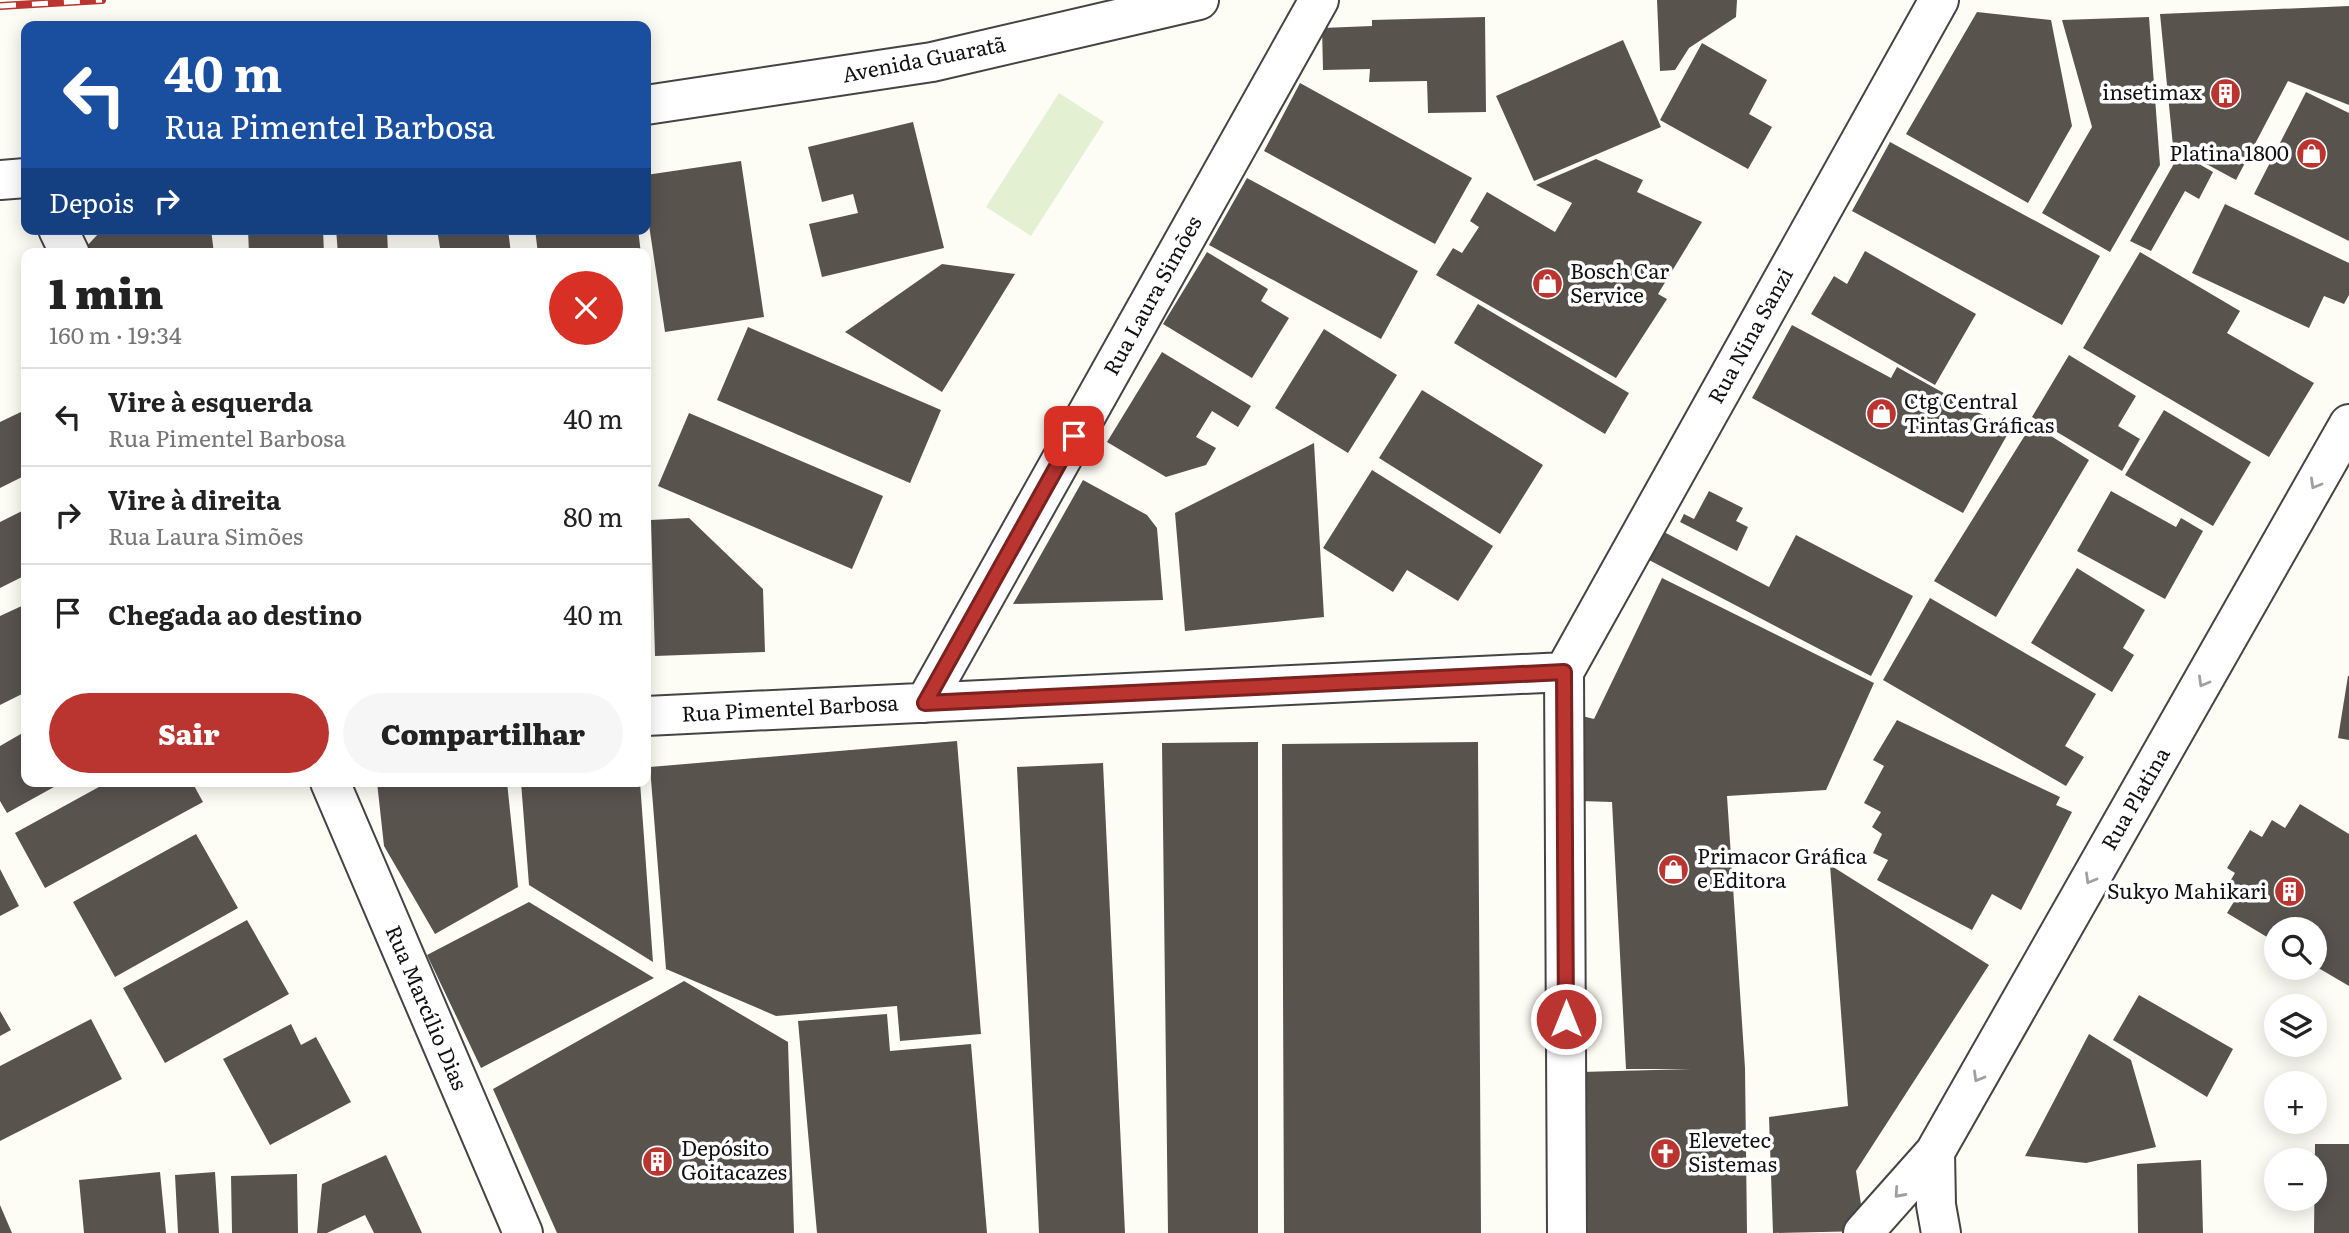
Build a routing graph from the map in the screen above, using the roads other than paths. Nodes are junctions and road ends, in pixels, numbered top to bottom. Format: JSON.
{"nodes":[{"id":1,"x":1199,"y":0,"type":"edge"},
{"id":2,"x":1319,"y":0,"type":"edge"},
{"id":3,"x":1939,"y":0,"type":"edge"},
{"id":4,"x":651,"y":104,"type":"edge"},
{"id":5,"x":21,"y":178,"type":"edge"},
{"id":6,"x":0,"y":180,"type":"edge"},
{"id":7,"x":2349,"y":424,"type":"edge"},
{"id":8,"x":1564,"y":672,"type":"junction"},
{"id":9,"x":925,"y":703,"type":"junction"},
{"id":10,"x":651,"y":716,"type":"edge"},
{"id":11,"x":332,"y":787,"type":"edge"},
{"id":12,"x":1935,"y":1152,"type":"junction"},
{"id":13,"x":523,"y":1233,"type":"edge"},
{"id":14,"x":1567,"y":1233,"type":"edge"},
{"id":15,"x":1863,"y":1233,"type":"edge"},
{"id":16,"x":1941,"y":1233,"type":"edge"}],
"edges":[{"from":1,"to":4,"type":"street","name":"Avenida Guaratã"},
{"from":2,"to":9,"type":"street","name":"Rua Laura Simões"},
{"from":3,"to":8,"type":"street","name":"Rua Nina Sanzi"},
{"from":5,"to":6,"type":"street"},
{"from":7,"to":12,"type":"street","name":"Rua Platina","one_way":true},
{"from":8,"to":9,"type":"street","name":"Rua Pimentel Barbosa"},
{"from":8,"to":14,"type":"street"},
{"from":9,"to":10,"type":"street","name":"Rua Pimentel Barbosa"},
{"from":11,"to":13,"type":"street","name":"Rua Marcílio Dias"},
{"from":12,"to":15,"type":"street","name":"Rua Platina","one_way":true},
{"from":12,"to":16,"type":"street"}]}
